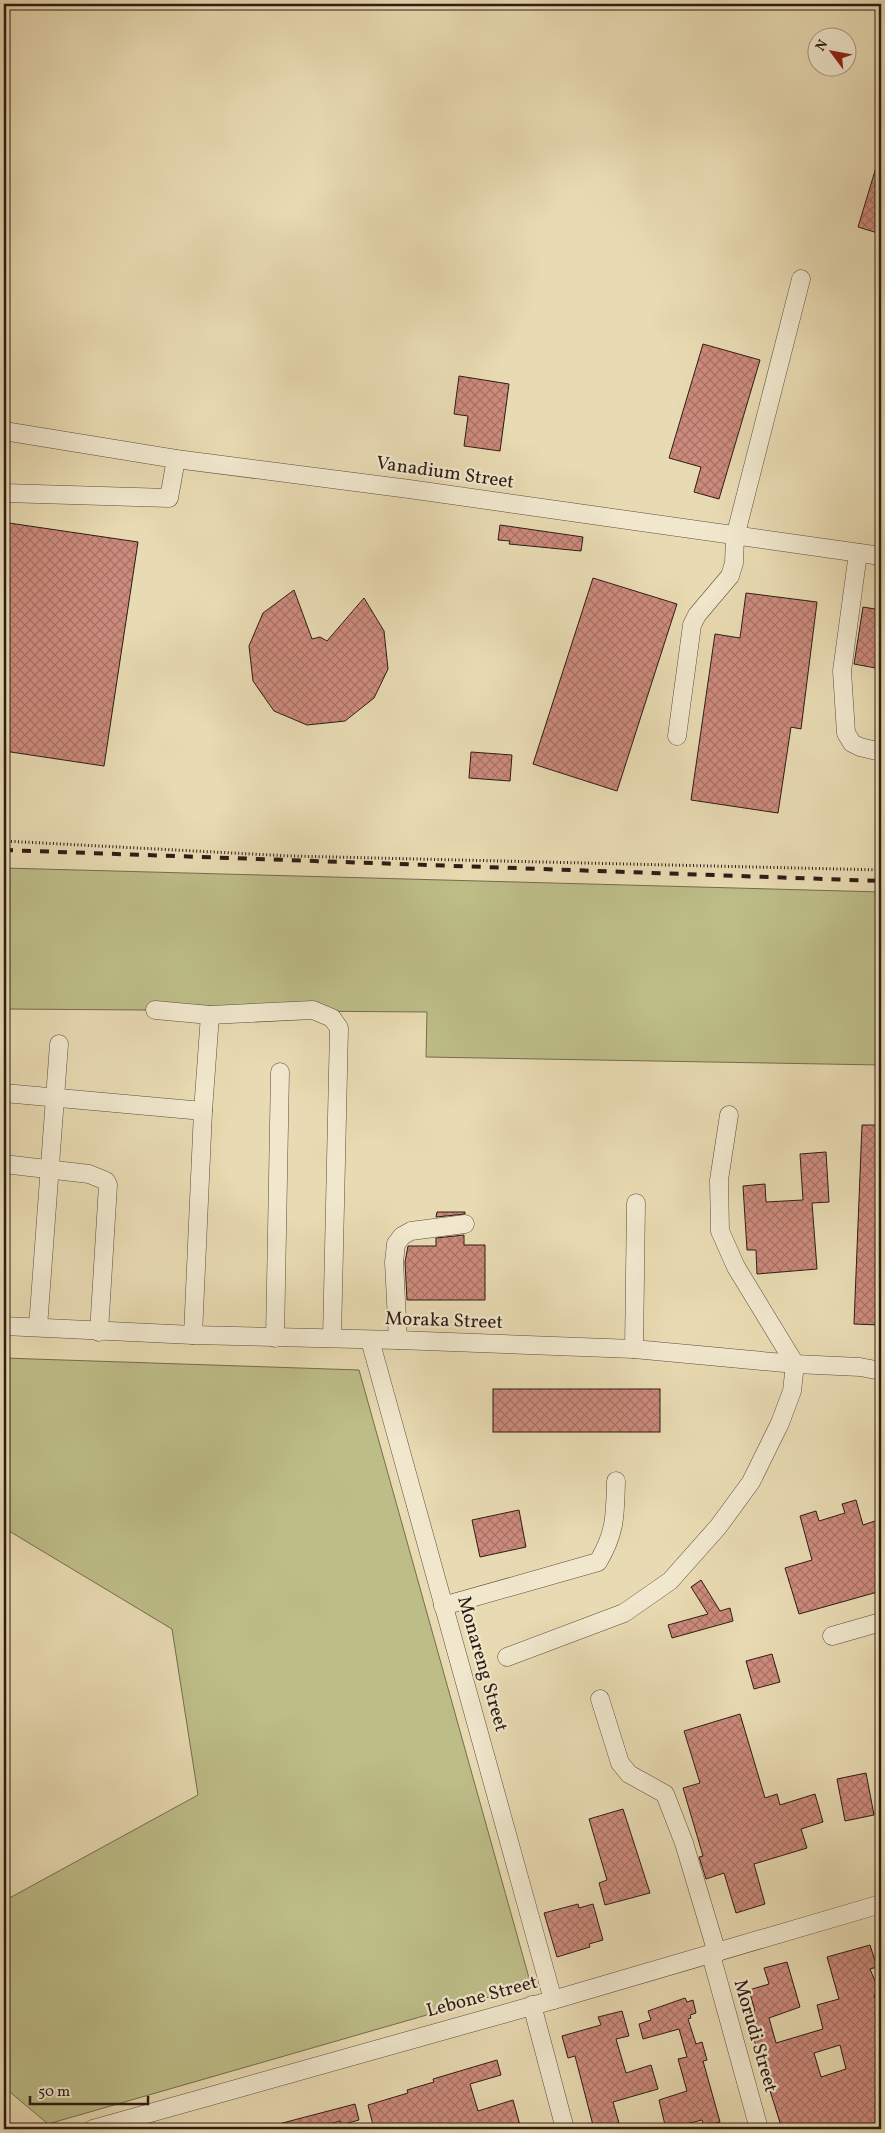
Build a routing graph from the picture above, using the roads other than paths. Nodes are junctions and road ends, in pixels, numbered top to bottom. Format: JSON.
{"nodes":[{"id":1,"x":802,"y":279,"type":"dead end"},
{"id":2,"x":4,"y":431,"type":"edge"},
{"id":3,"x":176,"y":459,"type":"junction"},
{"id":4,"x":4,"y":493,"type":"edge"},
{"id":5,"x":735,"y":537,"type":"junction"},
{"id":6,"x":858,"y":553,"type":"junction"},
{"id":7,"x":881,"y":556,"type":"edge"},
{"id":8,"x":677,"y":736,"type":"dead end"},
{"id":9,"x":881,"y":752,"type":"edge"},
{"id":10,"x":155,"y":1010,"type":"dead end"},
{"id":11,"x":210,"y":1015,"type":"junction"},
{"id":12,"x":59,"y":1044,"type":"dead end"},
{"id":13,"x":280,"y":1072,"type":"dead end"},
{"id":14,"x":4,"y":1093,"type":"edge"},
{"id":15,"x":54,"y":1097,"type":"junction"},
{"id":16,"x":203,"y":1111,"type":"junction"},
{"id":17,"x":730,"y":1115,"type":"dead end"},
{"id":18,"x":4,"y":1164,"type":"edge"},
{"id":19,"x":49,"y":1170,"type":"junction"},
{"id":20,"x":636,"y":1203,"type":"dead end"},
{"id":21,"x":465,"y":1224,"type":"dead end"},
{"id":22,"x":4,"y":1326,"type":"edge"},
{"id":23,"x":38,"y":1327,"type":"junction"},
{"id":24,"x":99,"y":1332,"type":"junction"},
{"id":25,"x":193,"y":1335,"type":"junction"},
{"id":26,"x":275,"y":1338,"type":"junction"},
{"id":27,"x":332,"y":1338,"type":"junction"},
{"id":28,"x":370,"y":1340,"type":"junction"},
{"id":29,"x":398,"y":1340,"type":"junction"},
{"id":30,"x":634,"y":1348,"type":"junction"},
{"id":31,"x":795,"y":1364,"type":"junction"},
{"id":32,"x":881,"y":1371,"type":"edge"},
{"id":33,"x":616,"y":1481,"type":"dead end"},
{"id":34,"x":443,"y":1606,"type":"junction"},
{"id":35,"x":881,"y":1622,"type":"edge"},
{"id":36,"x":832,"y":1636,"type":"dead end"},
{"id":37,"x":508,"y":1657,"type":"dead end"},
{"id":38,"x":600,"y":1699,"type":"dead end"},
{"id":39,"x":881,"y":1904,"type":"edge"},
{"id":40,"x":714,"y":1954,"type":"junction"},
{"id":41,"x":553,"y":2000,"type":"junction"},
{"id":42,"x":532,"y":2005,"type":"junction"},
{"id":43,"x":93,"y":2129,"type":"edge"},
{"id":44,"x":566,"y":2129,"type":"edge"},
{"id":45,"x":759,"y":2129,"type":"edge"}],
"edges":[{"from":1,"to":5,"type":"street"},
{"from":2,"to":3,"type":"street","name":"Vanadium Street"},
{"from":3,"to":4,"type":"street"},
{"from":3,"to":5,"type":"street","name":"Vanadium Street"},
{"from":5,"to":6,"type":"street","name":"Vanadium Street"},
{"from":5,"to":8,"type":"street"},
{"from":6,"to":7,"type":"street","name":"Vanadium Street"},
{"from":6,"to":9,"type":"street"},
{"from":10,"to":11,"type":"street"},
{"from":11,"to":16,"type":"street"},
{"from":11,"to":27,"type":"street"},
{"from":12,"to":15,"type":"street"},
{"from":13,"to":26,"type":"street"},
{"from":14,"to":15,"type":"street"},
{"from":15,"to":16,"type":"street"},
{"from":15,"to":19,"type":"street"},
{"from":16,"to":25,"type":"street"},
{"from":17,"to":31,"type":"street"},
{"from":18,"to":19,"type":"street"},
{"from":19,"to":23,"type":"street"},
{"from":19,"to":24,"type":"street"},
{"from":20,"to":30,"type":"street"},
{"from":21,"to":29,"type":"street"},
{"from":22,"to":23,"type":"street","name":"Moraka Street"},
{"from":23,"to":24,"type":"street","name":"Moraka Street"},
{"from":24,"to":25,"type":"street","name":"Moraka Street"},
{"from":25,"to":26,"type":"street","name":"Moraka Street"},
{"from":26,"to":27,"type":"street","name":"Moraka Street"},
{"from":27,"to":28,"type":"street","name":"Moraka Street"},
{"from":28,"to":29,"type":"street","name":"Moraka Street"},
{"from":28,"to":34,"type":"street","name":"Monareng Street"},
{"from":29,"to":30,"type":"street","name":"Moraka Street"},
{"from":30,"to":31,"type":"street","name":"Moraka Street"},
{"from":31,"to":32,"type":"street","name":"Moraka Street"},
{"from":31,"to":37,"type":"street"},
{"from":33,"to":34,"type":"street"},
{"from":34,"to":41,"type":"street","name":"Monareng Street"},
{"from":35,"to":36,"type":"street"},
{"from":38,"to":40,"type":"street","name":"Morudi Street"},
{"from":39,"to":40,"type":"street","name":"Lebone Street"},
{"from":40,"to":41,"type":"street","name":"Lebone Street"},
{"from":40,"to":45,"type":"street","name":"Morudi Street"},
{"from":41,"to":42,"type":"street","name":"Lebone Street"},
{"from":42,"to":43,"type":"street","name":"Lebone Street"},
{"from":42,"to":44,"type":"street"}]}
